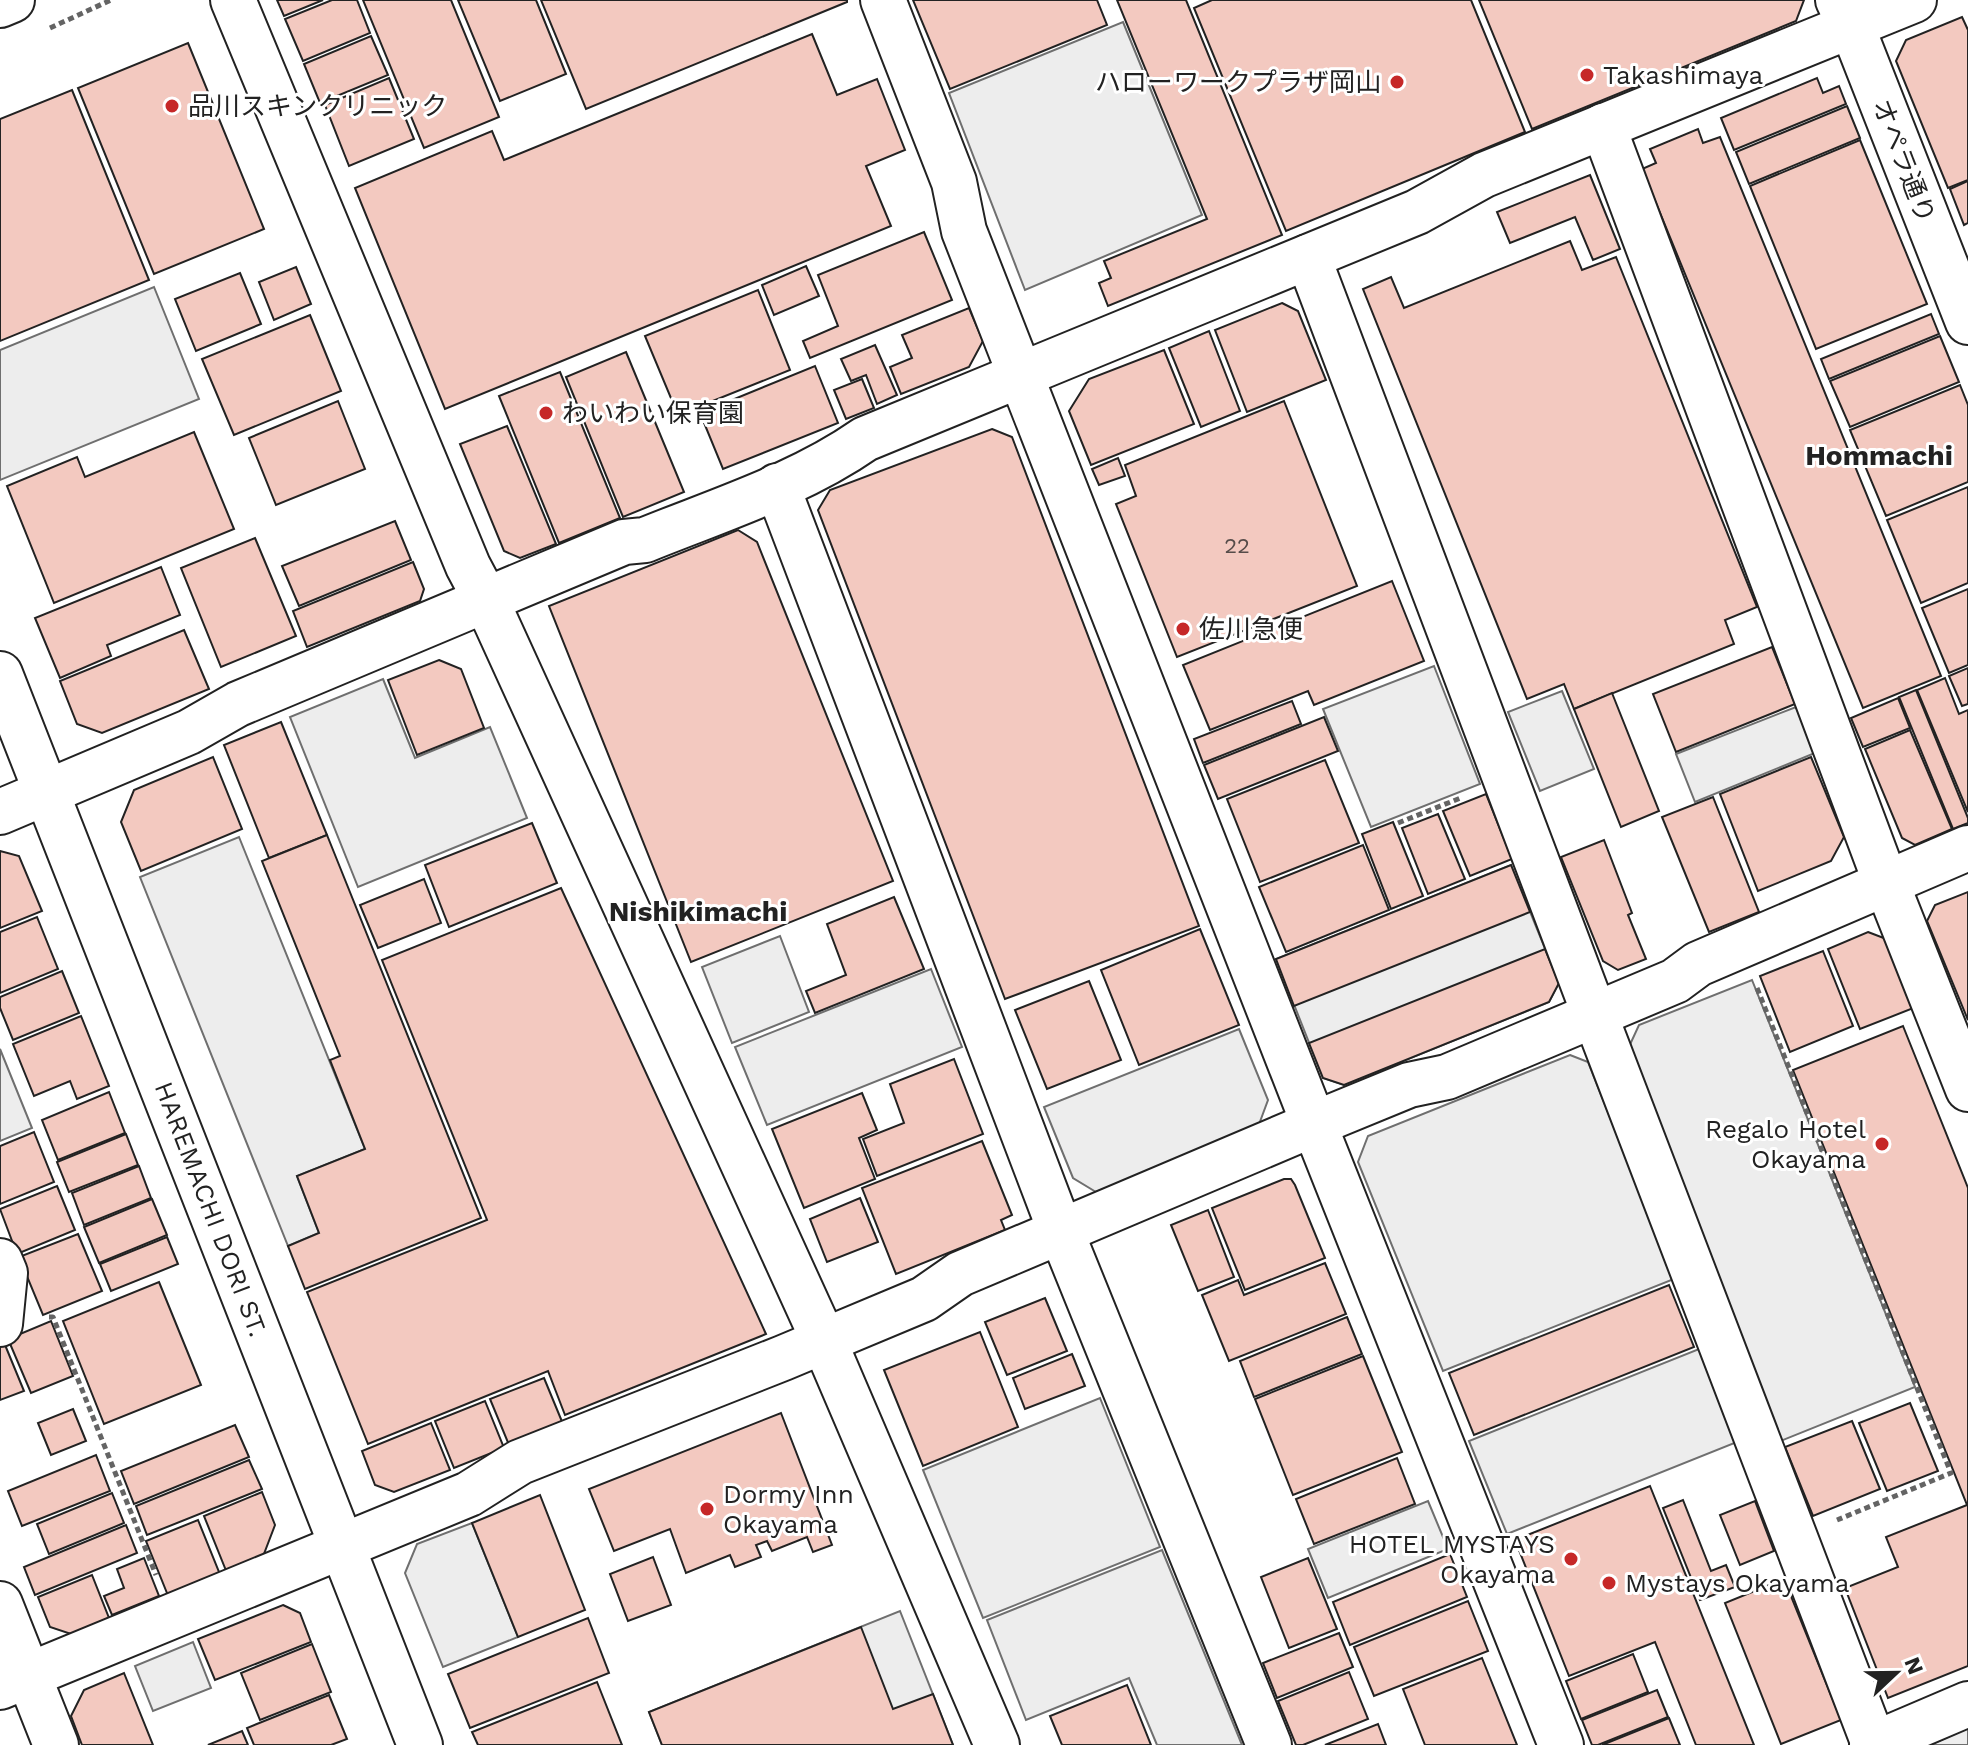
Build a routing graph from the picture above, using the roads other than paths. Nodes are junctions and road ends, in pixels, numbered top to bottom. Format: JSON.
{"nodes":[{"id":1,"x":12,"y":0,"type":"edge"},
{"id":2,"x":233,"y":0,"type":"edge"},
{"id":3,"x":883,"y":0,"type":"edge"},
{"id":4,"x":1914,"y":0,"type":"edge"},
{"id":5,"x":0,"y":5,"type":"edge"},
{"id":6,"x":1844,"y":13,"type":"edge"},
{"id":7,"x":1603,"y":126,"type":"junction"},
{"id":8,"x":1308,"y":257,"type":"junction"},
{"id":9,"x":1968,"y":322,"type":"edge"},
{"id":10,"x":1021,"y":374,"type":"junction"},
{"id":11,"x":777,"y":486,"type":"junction"},
{"id":12,"x":486,"y":600,"type":"junction"},
{"id":13,"x":0,"y":674,"type":"edge"},
{"id":14,"x":47,"y":791,"type":"junction"},
{"id":15,"x":0,"y":812,"type":"edge"},
{"id":16,"x":1968,"y":848,"type":"edge"},
{"id":17,"x":1886,"y":882,"type":"junction"},
{"id":18,"x":1595,"y":1015,"type":"junction"},
{"id":19,"x":1968,"y":1089,"type":"edge"},
{"id":20,"x":1314,"y":1124,"type":"junction"},
{"id":21,"x":1061,"y":1232,"type":"junction"},
{"id":22,"x":0,"y":1261,"type":"edge"},
{"id":23,"x":1,"y":1324,"type":"edge"},
{"id":24,"x":824,"y":1341,"type":"junction"},
{"id":25,"x":342,"y":1547,"type":"junction"},
{"id":26,"x":0,"y":1604,"type":"edge"},
{"id":27,"x":14,"y":1681,"type":"edge"},
{"id":28,"x":1968,"y":1704,"type":"edge"},
{"id":29,"x":56,"y":1745,"type":"edge"},
{"id":30,"x":420,"y":1745,"type":"edge"},
{"id":31,"x":997,"y":1745,"type":"edge"},
{"id":32,"x":1269,"y":1745,"type":"edge"},
{"id":33,"x":1561,"y":1745,"type":"edge"},
{"id":34,"x":1873,"y":1745,"type":"edge"}],
"edges":[{"from":1,"to":5,"type":"street"},
{"from":2,"to":12,"type":"street"},
{"from":3,"to":10,"type":"street"},
{"from":4,"to":6,"type":"street"},
{"from":6,"to":7,"type":"street"},
{"from":6,"to":9,"type":"street","name":"オペラ通り"},
{"from":7,"to":8,"type":"street"},
{"from":7,"to":17,"type":"street"},
{"from":8,"to":10,"type":"street"},
{"from":8,"to":18,"type":"street"},
{"from":10,"to":11,"type":"street"},
{"from":10,"to":20,"type":"street"},
{"from":11,"to":12,"type":"street"},
{"from":11,"to":21,"type":"street"},
{"from":12,"to":14,"type":"street"},
{"from":12,"to":24,"type":"street"},
{"from":13,"to":14,"type":"street","name":"HAREMACHI DORI ST."},
{"from":14,"to":15,"type":"street"},
{"from":14,"to":25,"type":"street","name":"HAREMACHI DORI ST."},
{"from":16,"to":17,"type":"street"},
{"from":17,"to":18,"type":"street"},
{"from":17,"to":19,"type":"street"},
{"from":18,"to":20,"type":"street"},
{"from":18,"to":34,"type":"street"},
{"from":20,"to":21,"type":"street"},
{"from":20,"to":33,"type":"street"},
{"from":21,"to":24,"type":"street"},
{"from":21,"to":32,"type":"street"},
{"from":22,"to":23,"type":"street"},
{"from":24,"to":25,"type":"street"},
{"from":24,"to":31,"type":"street"},
{"from":25,"to":27,"type":"street"},
{"from":25,"to":30,"type":"street","name":"HAREMACHI DORI ST."},
{"from":26,"to":27,"type":"street"},
{"from":27,"to":29,"type":"street"},
{"from":28,"to":34,"type":"street"}]}
